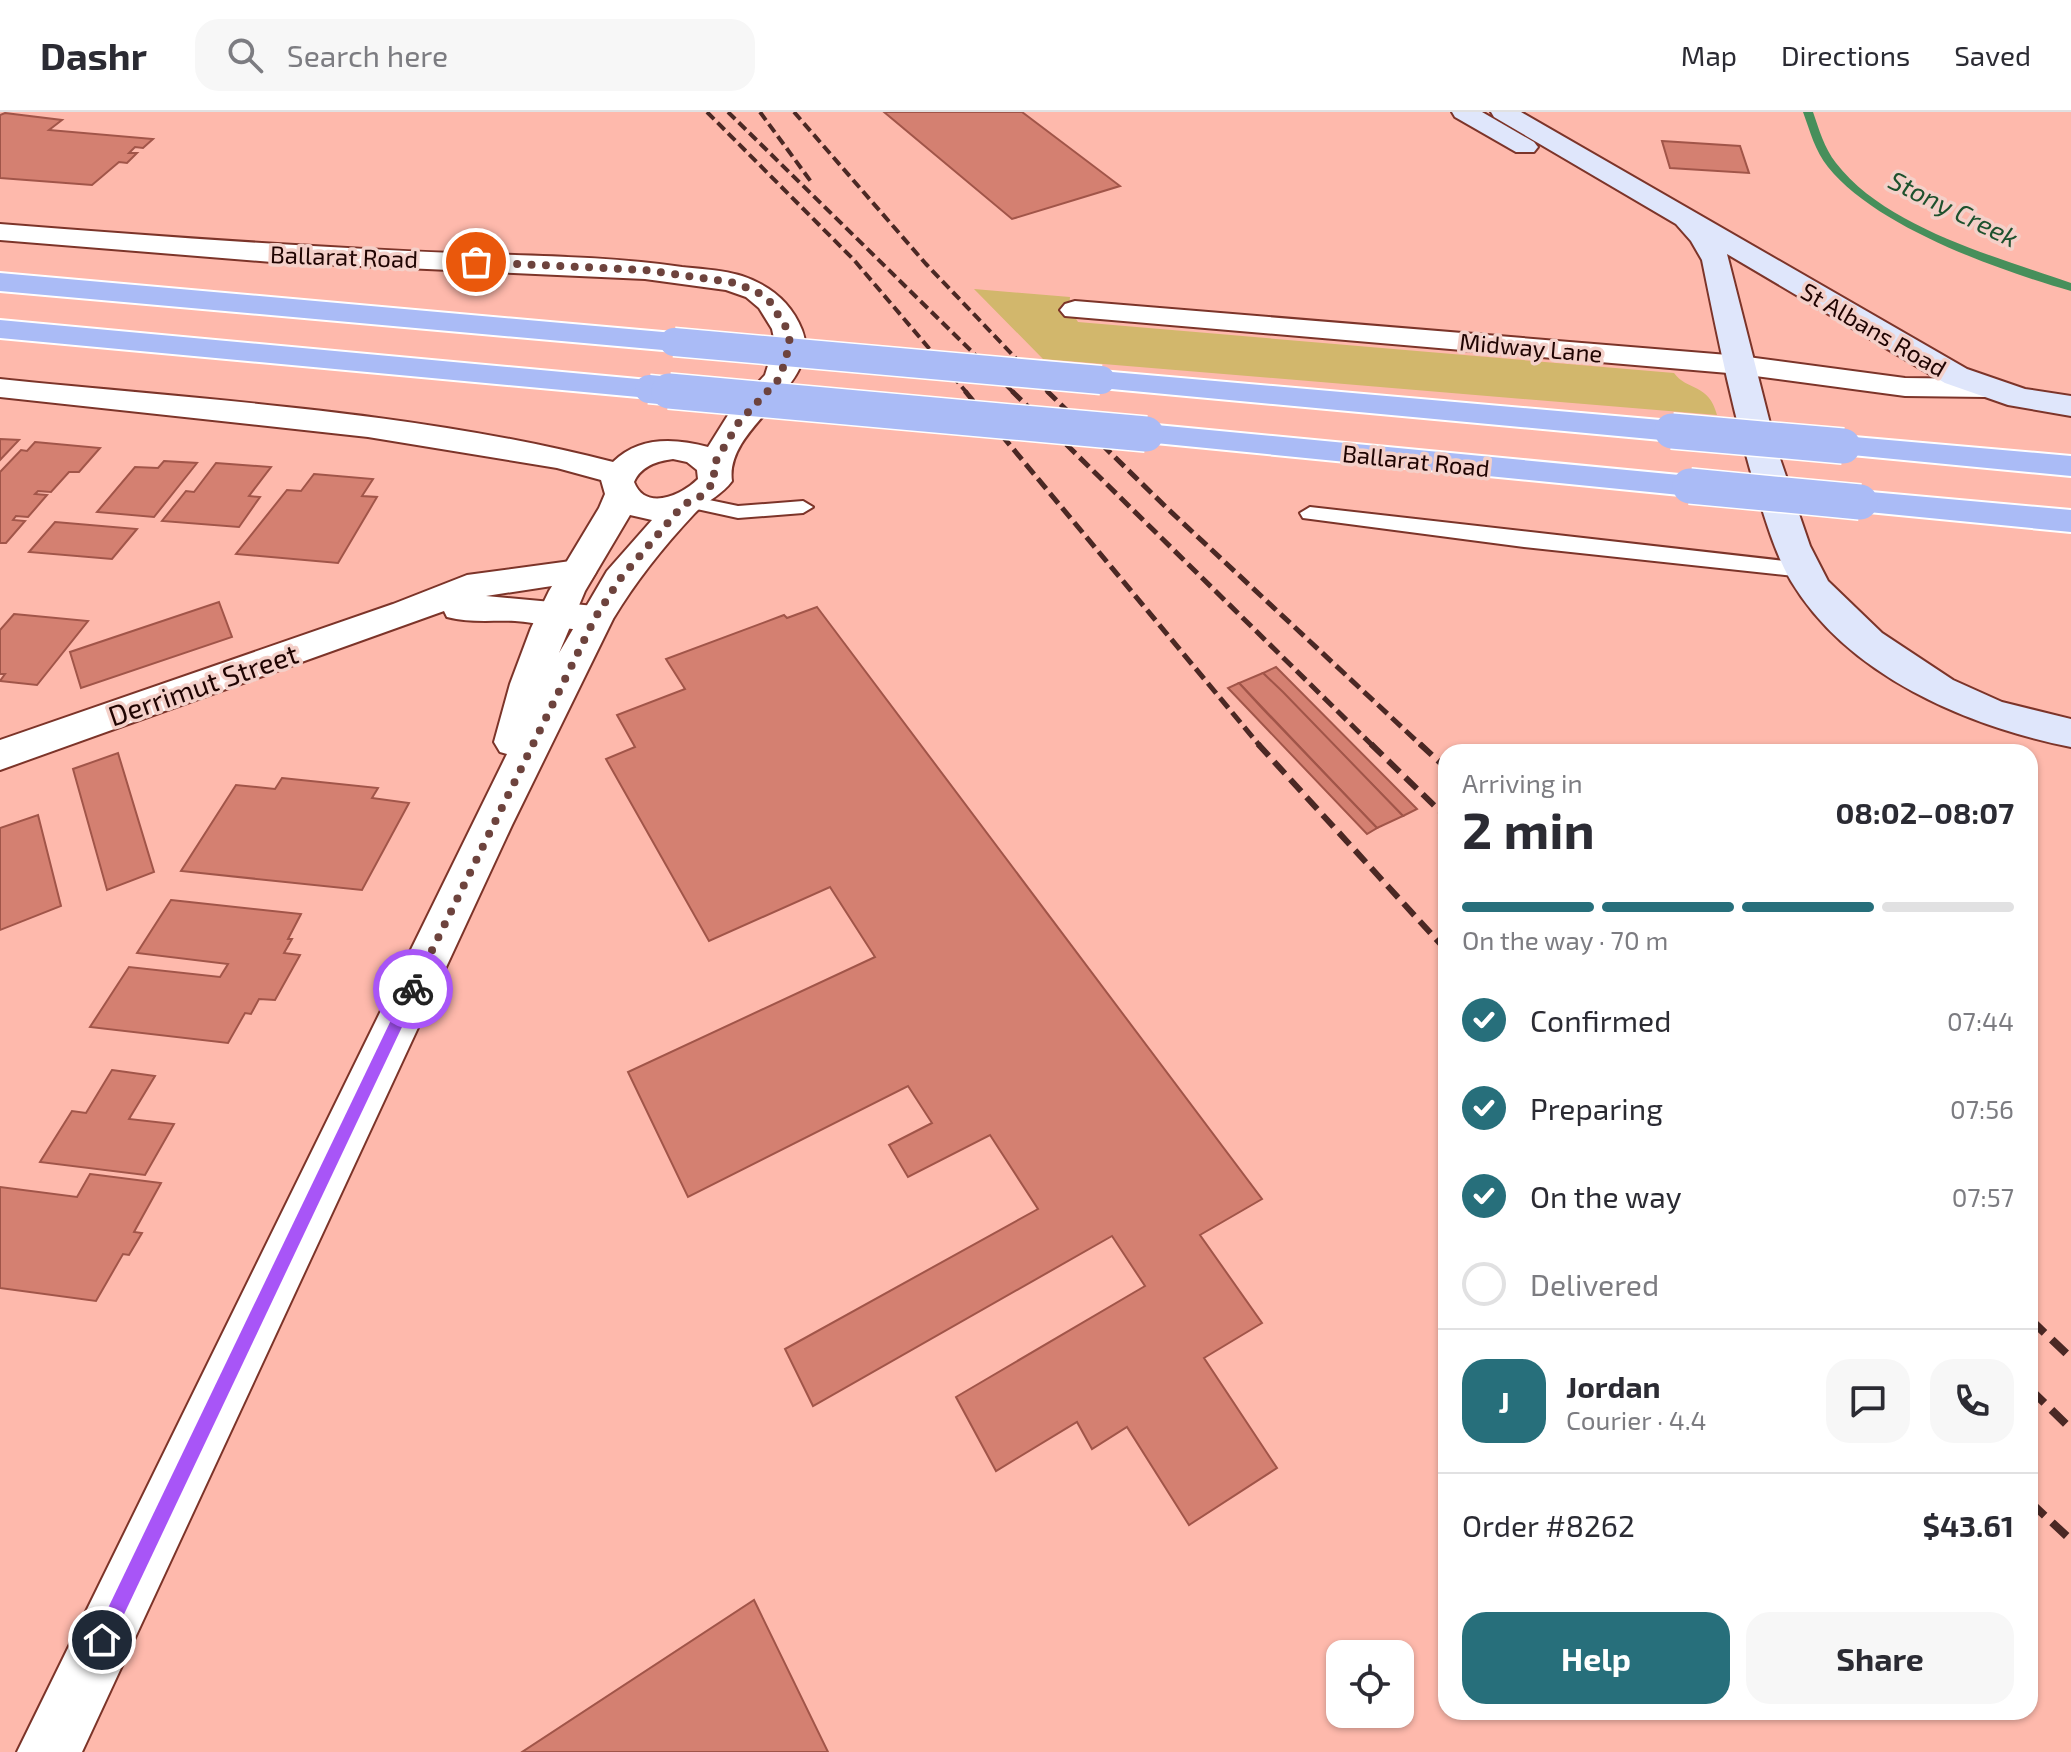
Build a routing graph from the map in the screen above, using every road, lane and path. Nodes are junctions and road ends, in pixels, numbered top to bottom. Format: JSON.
{"nodes":[{"id":1,"x":1490,"y":116,"type":"edge"},
{"id":2,"x":1689,"y":223,"type":"junction"},
{"id":3,"x":0,"y":232,"type":"edge"},
{"id":4,"x":0,"y":282,"type":"edge"},
{"id":5,"x":1722,"y":296,"type":"junction"},
{"id":6,"x":1075,"y":310,"type":"dead end"},
{"id":7,"x":0,"y":329,"type":"edge"},
{"id":8,"x":1740,"y":365,"type":"junction"},
{"id":9,"x":0,"y":388,"type":"edge"},
{"id":10,"x":1986,"y":388,"type":"junction"},
{"id":11,"x":2071,"y":406,"type":"edge"},
{"id":12,"x":713,"y":466,"type":"junction"},
{"id":13,"x":2071,"y":466,"type":"edge"},
{"id":14,"x":620,"y":485,"type":"junction"},
{"id":15,"x":687,"y":504,"type":"junction"},
{"id":16,"x":803,"y":507,"type":"dead end"},
{"id":17,"x":1310,"y":513,"type":"dead end"},
{"id":18,"x":2071,"y":521,"type":"edge"},
{"id":19,"x":1803,"y":570,"type":"junction"},
{"id":20,"x":578,"y":572,"type":"junction"},
{"id":21,"x":406,"y":613,"type":"junction"},
{"id":22,"x":556,"y":613,"type":"junction"},
{"id":23,"x":595,"y":618,"type":"junction"},
{"id":24,"x":1864,"y":638,"type":"junction"},
{"id":25,"x":2071,"y":704,"type":"edge"},
{"id":26,"x":2071,"y":733,"type":"edge"},
{"id":27,"x":0,"y":755,"type":"edge"},
{"id":28,"x":491,"y":825,"type":"junction"},
{"id":29,"x":49,"y":1752,"type":"edge"}],
"edges":[{"from":1,"to":2,"type":"main road","name":"St Albans Road"},
{"from":1,"to":5,"type":"main road","name":"St Albans Road"},
{"from":2,"to":5,"type":"main road","name":"St Albans Road"},
{"from":2,"to":10,"type":"main road","name":"St Albans Road"},
{"from":3,"to":12,"type":"street","name":"Ballarat Road"},
{"from":4,"to":13,"type":"highway","name":"Ballarat Road","bridge":true},
{"from":5,"to":8,"type":"main road","name":"St Albans Road"},
{"from":6,"to":8,"type":"street","name":"Midway Lane"},
{"from":7,"to":18,"type":"highway","name":"Ballarat Road","bridge":true},
{"from":8,"to":10,"type":"street","name":"Midway Lane"},
{"from":8,"to":19,"type":"main road","name":"St Albans Road"},
{"from":9,"to":14,"type":"street"},
{"from":10,"to":11,"type":"main road","name":"St Albans Road"},
{"from":12,"to":14,"type":"street"},
{"from":12,"to":15,"type":"street"},
{"from":14,"to":15,"type":"street"},
{"from":14,"to":20,"type":"street"},
{"from":15,"to":16,"type":"lane"},
{"from":15,"to":23,"type":"street"},
{"from":17,"to":19,"type":"lane"},
{"from":19,"to":24,"type":"main road","name":"St Albans Road"},
{"from":20,"to":21,"type":"street","name":"Derrimut Street"},
{"from":20,"to":22,"type":"street"},
{"from":21,"to":22,"type":"street","name":"Derrimut Street"},
{"from":21,"to":27,"type":"street","name":"Derrimut Street"},
{"from":22,"to":23,"type":"street","name":"Derrimut Street"},
{"from":22,"to":28,"type":"street"},
{"from":23,"to":28,"type":"street"},
{"from":24,"to":25,"type":"main road","name":"St Albans Road"},
{"from":24,"to":26,"type":"main road","name":"St Albans Road"},
{"from":28,"to":29,"type":"street"}]}
